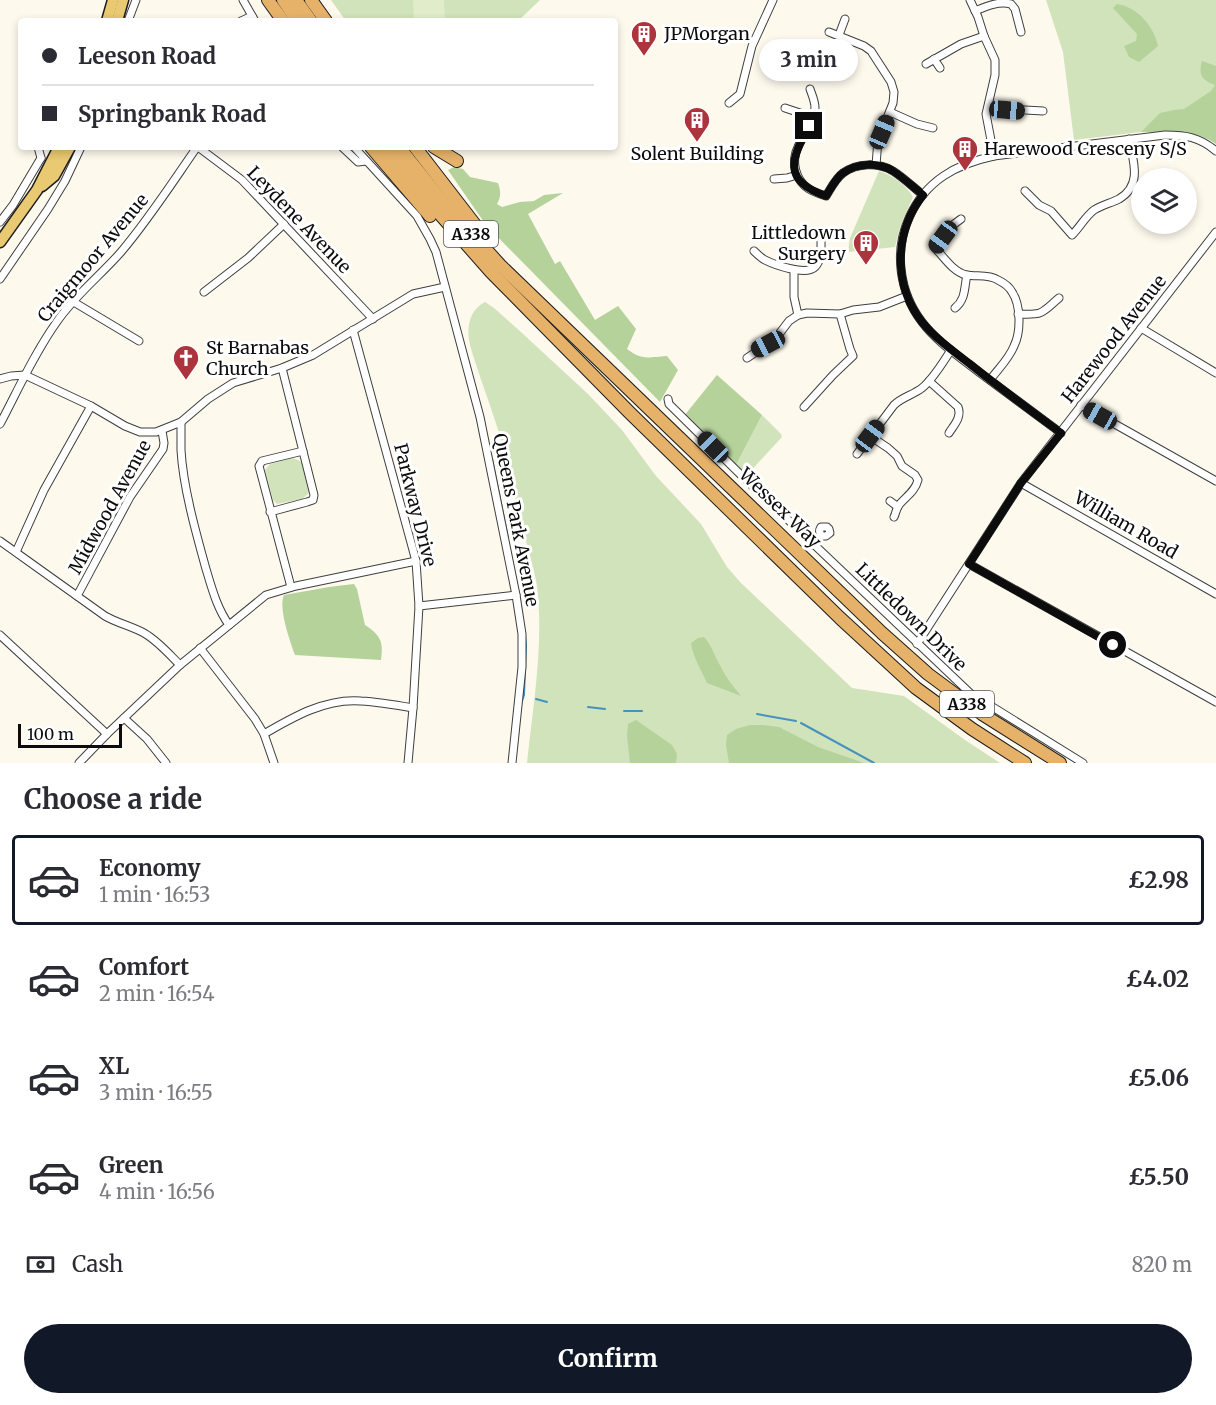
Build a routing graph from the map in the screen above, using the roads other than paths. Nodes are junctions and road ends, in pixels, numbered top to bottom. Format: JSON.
{"nodes":[{"id":1,"x":113,"y":0,"type":"edge"},
{"id":2,"x":123,"y":0,"type":"edge"},
{"id":3,"x":136,"y":0,"type":"edge"},
{"id":4,"x":243,"y":0,"type":"edge"},
{"id":5,"x":268,"y":0,"type":"edge"},
{"id":6,"x":283,"y":0,"type":"edge"},
{"id":7,"x":311,"y":0,"type":"edge"},
{"id":8,"x":773,"y":0,"type":"edge"},
{"id":9,"x":970,"y":0,"type":"edge"},
{"id":10,"x":297,"y":1,"type":"edge"},
{"id":11,"x":975,"y":12,"type":"junction"},
{"id":12,"x":1027,"y":15,"type":"dead end"},
{"id":13,"x":1017,"y":16,"type":"junction"},
{"id":14,"x":108,"y":18,"type":"edge"},
{"id":15,"x":118,"y":18,"type":"edge"},
{"id":16,"x":129,"y":18,"type":"edge"},
{"id":17,"x":253,"y":18,"type":"edge"},
{"id":18,"x":290,"y":18,"type":"edge"},
{"id":19,"x":291,"y":18,"type":"edge"},
{"id":20,"x":308,"y":18,"type":"edge"},
{"id":21,"x":324,"y":18,"type":"edge"},
{"id":22,"x":845,"y":19,"type":"dead end"},
{"id":23,"x":829,"y":32,"type":"dead end"},
{"id":24,"x":1021,"y":32,"type":"dead end"},
{"id":25,"x":840,"y":35,"type":"junction"},
{"id":26,"x":984,"y":36,"type":"junction"},
{"id":27,"x":934,"y":59,"type":"junction"},
{"id":28,"x":926,"y":64,"type":"dead end"},
{"id":29,"x":940,"y":68,"type":"dead end"},
{"id":30,"x":810,"y":89,"type":"dead end"},
{"id":31,"x":1035,"y":101,"type":"dead end"},
{"id":32,"x":729,"y":103,"type":"dead end"},
{"id":33,"x":784,"y":108,"type":"dead end"},
{"id":34,"x":988,"y":108,"type":"junction"},
{"id":35,"x":1033,"y":110,"type":"junction"},
{"id":36,"x":1043,"y":111,"type":"dead end"},
{"id":37,"x":890,"y":112,"type":"junction"},
{"id":38,"x":812,"y":117,"type":"junction"},
{"id":39,"x":933,"y":128,"type":"dead end"},
{"id":40,"x":1129,"y":139,"type":"junction"},
{"id":41,"x":39,"y":150,"type":"edge"},
{"id":42,"x":58,"y":150,"type":"edge"},
{"id":43,"x":68,"y":150,"type":"edge"},
{"id":44,"x":80,"y":150,"type":"edge"},
{"id":45,"x":195,"y":150,"type":"edge"},
{"id":46,"x":201,"y":150,"type":"edge"},
{"id":47,"x":345,"y":150,"type":"edge"},
{"id":48,"x":356,"y":150,"type":"edge"},
{"id":49,"x":373,"y":150,"type":"edge"},
{"id":50,"x":387,"y":150,"type":"edge"},
{"id":51,"x":401,"y":150,"type":"edge"},
{"id":52,"x":417,"y":150,"type":"edge"},
{"id":53,"x":439,"y":150,"type":"edge"},
{"id":54,"x":1216,"y":151,"type":"edge"},
{"id":55,"x":994,"y":156,"type":"junction"},
{"id":56,"x":40,"y":158,"type":"junction"},
{"id":57,"x":457,"y":161,"type":"dead end"},
{"id":58,"x":366,"y":162,"type":"junction"},
{"id":59,"x":876,"y":165,"type":"junction"},
{"id":60,"x":49,"y":168,"type":"junction"},
{"id":61,"x":797,"y":175,"type":"junction"},
{"id":62,"x":774,"y":179,"type":"dead end"},
{"id":63,"x":37,"y":190,"type":"junction"},
{"id":64,"x":1025,"y":191,"type":"dead end"},
{"id":65,"x":923,"y":195,"type":"junction"},
{"id":66,"x":826,"y":196,"type":"junction"},
{"id":67,"x":823,"y":206,"type":"dead end"},
{"id":68,"x":961,"y":219,"type":"dead end"},
{"id":69,"x":0,"y":222,"type":"edge"},
{"id":70,"x":284,"y":224,"type":"junction"},
{"id":71,"x":1216,"y":232,"type":"edge"},
{"id":72,"x":1072,"y":235,"type":"junction"},
{"id":73,"x":1,"y":238,"type":"edge"},
{"id":74,"x":821,"y":239,"type":"dead end"},
{"id":75,"x":1064,"y":240,"type":"dead end"},
{"id":76,"x":925,"y":244,"type":"dead end"},
{"id":77,"x":935,"y":248,"type":"junction"},
{"id":78,"x":754,"y":251,"type":"dead end"},
{"id":79,"x":795,"y":270,"type":"junction"},
{"id":80,"x":967,"y":275,"type":"junction"},
{"id":81,"x":0,"y":279,"type":"edge"},
{"id":82,"x":445,"y":287,"type":"junction"},
{"id":83,"x":204,"y":292,"type":"dead end"},
{"id":84,"x":907,"y":296,"type":"junction"},
{"id":85,"x":1046,"y":298,"type":"dead end"},
{"id":86,"x":1059,"y":298,"type":"dead end"},
{"id":87,"x":72,"y":301,"type":"junction"},
{"id":88,"x":1051,"y":304,"type":"junction"},
{"id":89,"x":523,"y":306,"type":"junction"},
{"id":90,"x":955,"y":308,"type":"dead end"},
{"id":91,"x":550,"y":314,"type":"junction"},
{"id":92,"x":840,"y":314,"type":"junction"},
{"id":93,"x":1018,"y":314,"type":"junction"},
{"id":94,"x":798,"y":315,"type":"junction"},
{"id":95,"x":373,"y":319,"type":"junction"},
{"id":96,"x":1141,"y":328,"type":"junction"},
{"id":97,"x":353,"y":330,"type":"junction"},
{"id":98,"x":139,"y":341,"type":"dead end"},
{"id":99,"x":951,"y":350,"type":"junction"},
{"id":100,"x":747,"y":358,"type":"dead end"},
{"id":101,"x":282,"y":368,"type":"junction"},
{"id":102,"x":1216,"y":373,"type":"edge"},
{"id":103,"x":25,"y":375,"type":"junction"},
{"id":104,"x":0,"y":379,"type":"edge"},
{"id":105,"x":990,"y":380,"type":"junction"},
{"id":106,"x":929,"y":381,"type":"junction"},
{"id":107,"x":668,"y":399,"type":"dead end"},
{"id":108,"x":1081,"y":405,"type":"junction"},
{"id":109,"x":91,"y":406,"type":"junction"},
{"id":110,"x":804,"y":407,"type":"dead end"},
{"id":111,"x":182,"y":422,"type":"junction"},
{"id":112,"x":0,"y":424,"type":"edge"},
{"id":113,"x":162,"y":431,"type":"junction"},
{"id":114,"x":949,"y":433,"type":"dead end"},
{"id":115,"x":1061,"y":433,"type":"junction"},
{"id":116,"x":870,"y":436,"type":"junction"},
{"id":117,"x":303,"y":451,"type":"junction"},
{"id":118,"x":857,"y":454,"type":"dead end"},
{"id":119,"x":1216,"y":481,"type":"edge"},
{"id":120,"x":1021,"y":483,"type":"junction"},
{"id":121,"x":890,"y":501,"type":"dead end"},
{"id":122,"x":898,"y":507,"type":"junction"},
{"id":123,"x":270,"y":512,"type":"junction"},
{"id":124,"x":894,"y":517,"type":"dead end"},
{"id":125,"x":822,"y":536,"type":"dead end"},
{"id":126,"x":0,"y":541,"type":"edge"},
{"id":127,"x":814,"y":544,"type":"junction"},
{"id":128,"x":16,"y":552,"type":"junction"},
{"id":129,"x":416,"y":561,"type":"junction"},
{"id":130,"x":969,"y":564,"type":"junction"},
{"id":131,"x":291,"y":587,"type":"junction"},
{"id":132,"x":1216,"y":594,"type":"edge"},
{"id":133,"x":516,"y":595,"type":"junction"},
{"id":134,"x":77,"y":596,"type":"junction"},
{"id":135,"x":418,"y":606,"type":"junction"},
{"id":136,"x":228,"y":626,"type":"junction"},
{"id":137,"x":0,"y":635,"type":"edge"},
{"id":138,"x":917,"y":644,"type":"junction"},
{"id":139,"x":200,"y":648,"type":"junction"},
{"id":140,"x":180,"y":665,"type":"junction"},
{"id":141,"x":1216,"y":702,"type":"edge"},
{"id":142,"x":413,"y":708,"type":"junction"},
{"id":143,"x":124,"y":718,"type":"junction"},
{"id":144,"x":107,"y":734,"type":"junction"},
{"id":145,"x":264,"y":734,"type":"junction"},
{"id":146,"x":79,"y":763,"type":"edge"},
{"id":147,"x":166,"y":763,"type":"edge"},
{"id":148,"x":274,"y":763,"type":"edge"},
{"id":149,"x":408,"y":763,"type":"edge"},
{"id":150,"x":512,"y":763,"type":"edge"},
{"id":151,"x":1025,"y":763,"type":"edge"},
{"id":152,"x":1060,"y":763,"type":"edge"},
{"id":153,"x":1083,"y":763,"type":"edge"}],
"edges":[{"from":1,"to":14,"type":"main road"},
{"from":2,"to":15,"type":"main road"},
{"from":3,"to":16,"type":"street"},
{"from":4,"to":17,"type":"street"},
{"from":5,"to":18,"type":"highway"},
{"from":6,"to":19,"type":"highway"},
{"from":7,"to":21,"type":"highway"},
{"from":8,"to":32,"type":"street"},
{"from":9,"to":11,"type":"street"},
{"from":10,"to":20,"type":"highway"},
{"from":11,"to":13,"type":"street"},
{"from":11,"to":26,"type":"street"},
{"from":12,"to":13,"type":"street"},
{"from":13,"to":24,"type":"street"},
{"from":22,"to":25,"type":"street"},
{"from":23,"to":25,"type":"street"},
{"from":25,"to":37,"type":"street"},
{"from":26,"to":27,"type":"street"},
{"from":26,"to":34,"type":"street"},
{"from":27,"to":28,"type":"street"},
{"from":27,"to":29,"type":"street"},
{"from":30,"to":38,"type":"street"},
{"from":31,"to":35,"type":"street"},
{"from":33,"to":38,"type":"street"},
{"from":34,"to":35,"type":"street"},
{"from":34,"to":55,"type":"street"},
{"from":35,"to":36,"type":"street"},
{"from":37,"to":39,"type":"street"},
{"from":37,"to":59,"type":"street"},
{"from":38,"to":61,"type":"street"},
{"from":40,"to":54,"type":"street"},
{"from":40,"to":55,"type":"street"},
{"from":40,"to":72,"type":"street"},
{"from":41,"to":56,"type":"street"},
{"from":42,"to":60,"type":"main road"},
{"from":43,"to":63,"type":"main road"},
{"from":44,"to":81,"type":"street"},
{"from":45,"to":87,"type":"street","name":"Craigmoor Avenue"},
{"from":46,"to":70,"type":"street","name":"Leydene Avenue"},
{"from":47,"to":58,"type":"street"},
{"from":48,"to":58,"type":"street"},
{"from":49,"to":89,"type":"highway"},
{"from":50,"to":89,"type":"highway","name":"Wessex Way","number":"A338"},
{"from":51,"to":91,"type":"highway","name":"Wessex Way","number":"A338"},
{"from":52,"to":91,"type":"highway"},
{"from":53,"to":57,"type":"highway"},
{"from":55,"to":65,"type":"street"},
{"from":56,"to":60,"type":"street"},
{"from":56,"to":69,"type":"street"},
{"from":58,"to":82,"type":"street","name":"Queens Park Avenue"},
{"from":59,"to":65,"type":"street"},
{"from":59,"to":66,"type":"street"},
{"from":60,"to":63,"type":"main road"},
{"from":61,"to":62,"type":"street"},
{"from":61,"to":66,"type":"street"},
{"from":63,"to":73,"type":"main road"},
{"from":64,"to":72,"type":"street"},
{"from":65,"to":84,"type":"street"},
{"from":66,"to":67,"type":"street"},
{"from":68,"to":77,"type":"street"},
{"from":70,"to":83,"type":"street"},
{"from":70,"to":95,"type":"street","name":"Leydene Avenue"},
{"from":71,"to":96,"type":"street","name":"Harewood Avenue"},
{"from":72,"to":75,"type":"street"},
{"from":74,"to":79,"type":"street"},
{"from":76,"to":77,"type":"street"},
{"from":77,"to":80,"type":"street"},
{"from":78,"to":79,"type":"street"},
{"from":79,"to":94,"type":"street"},
{"from":80,"to":90,"type":"street"},
{"from":80,"to":93,"type":"street"},
{"from":82,"to":95,"type":"street"},
{"from":82,"to":133,"type":"street","name":"Queens Park Avenue"},
{"from":84,"to":92,"type":"street"},
{"from":84,"to":99,"type":"street"},
{"from":85,"to":88,"type":"street"},
{"from":86,"to":88,"type":"street"},
{"from":87,"to":98,"type":"street"},
{"from":87,"to":103,"type":"street","name":"Craigmoor Avenue"},
{"from":88,"to":93,"type":"street"},
{"from":89,"to":151,"type":"highway","name":"Wessex Way","number":"A338"},
{"from":91,"to":152,"type":"highway","name":"Wessex Way","number":"A338"},
{"from":92,"to":94,"type":"street"},
{"from":92,"to":110,"type":"street"},
{"from":93,"to":105,"type":"street"},
{"from":94,"to":100,"type":"street"},
{"from":95,"to":97,"type":"street"},
{"from":96,"to":102,"type":"street"},
{"from":96,"to":108,"type":"street","name":"Harewood Avenue"},
{"from":97,"to":101,"type":"street"},
{"from":97,"to":129,"type":"street","name":"Parkway Drive"},
{"from":99,"to":105,"type":"street"},
{"from":99,"to":106,"type":"street"},
{"from":101,"to":111,"type":"street"},
{"from":101,"to":117,"type":"street"},
{"from":103,"to":104,"type":"street"},
{"from":103,"to":109,"type":"street"},
{"from":103,"to":112,"type":"street","name":"Craigmoor Avenue"},
{"from":105,"to":115,"type":"street"},
{"from":106,"to":114,"type":"street"},
{"from":106,"to":116,"type":"street"},
{"from":107,"to":127,"type":"street","name":"Littledown Drive"},
{"from":108,"to":115,"type":"street","name":"Harewood Avenue"},
{"from":108,"to":119,"type":"street"},
{"from":109,"to":113,"type":"street"},
{"from":109,"to":128,"type":"street"},
{"from":111,"to":113,"type":"street"},
{"from":111,"to":136,"type":"street"},
{"from":113,"to":134,"type":"street","name":"Midwood Avenue"},
{"from":115,"to":120,"type":"street","name":"Harewood Avenue"},
{"from":116,"to":118,"type":"street"},
{"from":116,"to":122,"type":"street"},
{"from":117,"to":123,"type":"street"},
{"from":117,"to":123,"type":"street"},
{"from":120,"to":130,"type":"street","name":"Harewood Avenue"},
{"from":120,"to":132,"type":"street","name":"William Road"},
{"from":121,"to":122,"type":"street"},
{"from":122,"to":124,"type":"street"},
{"from":123,"to":131,"type":"street"},
{"from":125,"to":127,"type":"street"},
{"from":126,"to":128,"type":"street"},
{"from":127,"to":138,"type":"street","name":"Littledown Drive"},
{"from":128,"to":134,"type":"street"},
{"from":129,"to":131,"type":"street"},
{"from":129,"to":135,"type":"street","name":"Parkway Drive"},
{"from":130,"to":138,"type":"street","name":"Harewood Avenue"},
{"from":130,"to":141,"type":"street"},
{"from":131,"to":136,"type":"street"},
{"from":133,"to":135,"type":"street"},
{"from":133,"to":150,"type":"street","name":"Queens Park Avenue"},
{"from":134,"to":140,"type":"street"},
{"from":135,"to":142,"type":"street","name":"Parkway Drive"},
{"from":136,"to":139,"type":"street"},
{"from":137,"to":144,"type":"street"},
{"from":138,"to":153,"type":"street","name":"Littledown Drive"},
{"from":139,"to":140,"type":"street"},
{"from":139,"to":145,"type":"street"},
{"from":140,"to":143,"type":"street"},
{"from":142,"to":145,"type":"street"},
{"from":142,"to":149,"type":"street","name":"Parkway Drive"},
{"from":143,"to":144,"type":"street"},
{"from":143,"to":147,"type":"street"},
{"from":144,"to":146,"type":"street"},
{"from":145,"to":148,"type":"street"}]}
